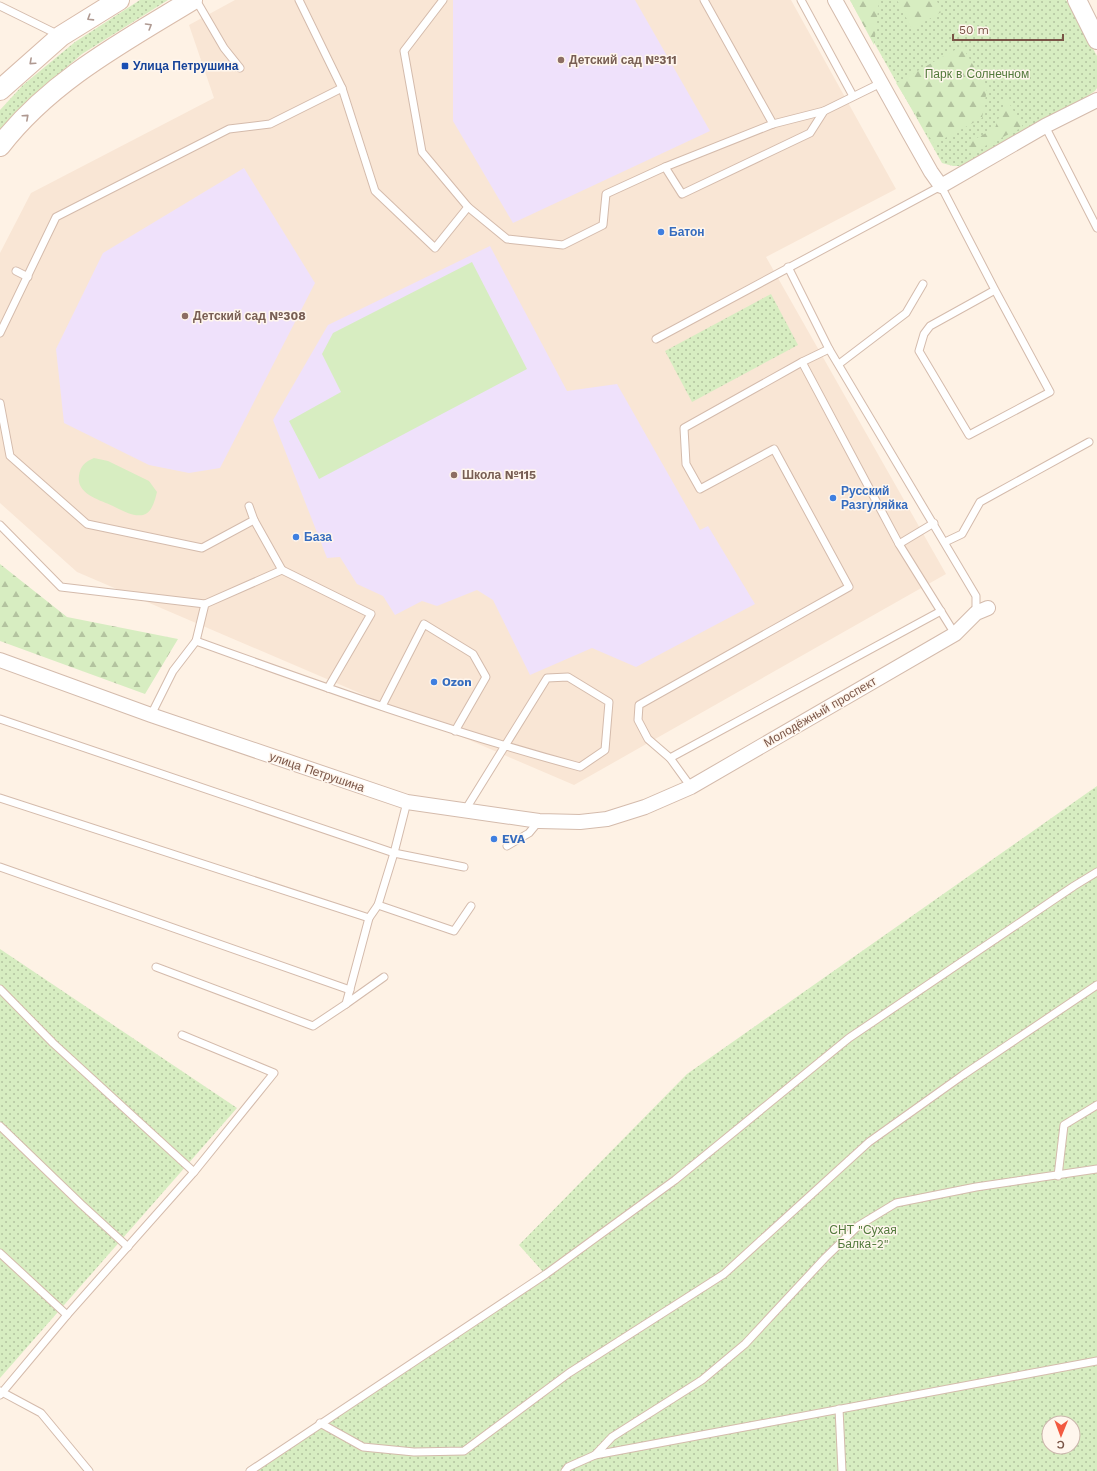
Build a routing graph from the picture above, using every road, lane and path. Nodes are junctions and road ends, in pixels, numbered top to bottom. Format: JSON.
{"nodes":[{"id":1,"x":118,"y":0,"type":"edge"},
{"id":2,"x":192,"y":0,"type":"edge"},
{"id":3,"x":196,"y":0,"type":"edge"},
{"id":4,"x":299,"y":0,"type":"edge"},
{"id":5,"x":443,"y":0,"type":"edge"},
{"id":6,"x":704,"y":0,"type":"edge"},
{"id":7,"x":801,"y":0,"type":"edge"},
{"id":8,"x":835,"y":0,"type":"edge"},
{"id":9,"x":1077,"y":0,"type":"edge"},
{"id":10,"x":0,"y":6,"type":"edge"},
{"id":11,"x":61,"y":36,"type":"junction"},
{"id":12,"x":1097,"y":40,"type":"edge"},
{"id":13,"x":240,"y":68,"type":"dead end"},
{"id":14,"x":881,"y":83,"type":"junction"},
{"id":15,"x":342,"y":88,"type":"junction"},
{"id":16,"x":0,"y":90,"type":"edge"},
{"id":17,"x":853,"y":96,"type":"junction"},
{"id":18,"x":1097,"y":100,"type":"edge"},
{"id":19,"x":824,"y":111,"type":"junction"},
{"id":20,"x":773,"y":124,"type":"junction"},
{"id":21,"x":1045,"y":126,"type":"junction"},
{"id":22,"x":0,"y":146,"type":"edge"},
{"id":23,"x":665,"y":167,"type":"junction"},
{"id":24,"x":941,"y":186,"type":"junction"},
{"id":25,"x":468,"y":207,"type":"junction"},
{"id":26,"x":1097,"y":228,"type":"edge"},
{"id":27,"x":788,"y":267,"type":"junction"},
{"id":28,"x":16,"y":271,"type":"dead end"},
{"id":29,"x":28,"y":277,"type":"junction"},
{"id":30,"x":924,"y":284,"type":"dead end"},
{"id":31,"x":994,"y":290,"type":"junction"},
{"id":32,"x":0,"y":333,"type":"edge"},
{"id":33,"x":656,"y":339,"type":"dead end"},
{"id":34,"x":829,"y":349,"type":"junction"},
{"id":35,"x":802,"y":362,"type":"junction"},
{"id":36,"x":839,"y":364,"type":"junction"},
{"id":37,"x":0,"y":403,"type":"edge"},
{"id":38,"x":1089,"y":442,"type":"dead end"},
{"id":39,"x":249,"y":506,"type":"dead end"},
{"id":40,"x":254,"y":520,"type":"junction"},
{"id":41,"x":934,"y":523,"type":"junction"},
{"id":42,"x":0,"y":525,"type":"edge"},
{"id":43,"x":945,"y":542,"type":"junction"},
{"id":44,"x":899,"y":544,"type":"junction"},
{"id":45,"x":282,"y":570,"type":"junction"},
{"id":46,"x":205,"y":604,"type":"junction"},
{"id":47,"x":941,"y":611,"type":"junction"},
{"id":48,"x":982,"y":611,"type":"joint"},
{"id":49,"x":955,"y":634,"type":"junction"},
{"id":50,"x":196,"y":641,"type":"junction"},
{"id":51,"x":0,"y":660,"type":"edge"},
{"id":52,"x":328,"y":688,"type":"junction"},
{"id":53,"x":382,"y":706,"type":"junction"},
{"id":54,"x":152,"y":715,"type":"junction"},
{"id":55,"x":0,"y":719,"type":"edge"},
{"id":56,"x":455,"y":731,"type":"junction"},
{"id":57,"x":504,"y":747,"type":"junction"},
{"id":58,"x":670,"y":758,"type":"junction"},
{"id":59,"x":691,"y":787,"type":"junction"},
{"id":60,"x":0,"y":798,"type":"edge"},
{"id":61,"x":407,"y":802,"type":"junction"},
{"id":62,"x":645,"y":807,"type":"joint"},
{"id":63,"x":464,"y":812,"type":"junction"},
{"id":64,"x":539,"y":821,"type":"junction"},
{"id":65,"x":507,"y":846,"type":"dead end"},
{"id":66,"x":394,"y":853,"type":"junction"},
{"id":67,"x":0,"y":867,"type":"edge"},
{"id":68,"x":464,"y":867,"type":"dead end"},
{"id":69,"x":1097,"y":872,"type":"edge"},
{"id":70,"x":378,"y":905,"type":"junction"},
{"id":71,"x":471,"y":906,"type":"dead end"},
{"id":72,"x":369,"y":918,"type":"junction"},
{"id":73,"x":156,"y":967,"type":"dead end"},
{"id":74,"x":384,"y":977,"type":"dead end"},
{"id":75,"x":1097,"y":985,"type":"edge"},
{"id":76,"x":0,"y":989,"type":"edge"},
{"id":77,"x":350,"y":990,"type":"junction"},
{"id":78,"x":346,"y":1004,"type":"junction"},
{"id":79,"x":182,"y":1035,"type":"dead end"},
{"id":80,"x":1097,"y":1105,"type":"edge"},
{"id":81,"x":0,"y":1126,"type":"edge"},
{"id":82,"x":1097,"y":1169,"type":"edge"},
{"id":83,"x":194,"y":1172,"type":"junction"},
{"id":84,"x":1058,"y":1176,"type":"junction"},
{"id":85,"x":128,"y":1247,"type":"junction"},
{"id":86,"x":0,"y":1253,"type":"edge"},
{"id":87,"x":67,"y":1314,"type":"junction"},
{"id":88,"x":1097,"y":1361,"type":"edge"},
{"id":89,"x":1,"y":1393,"type":"edge"},
{"id":90,"x":839,"y":1409,"type":"junction"},
{"id":91,"x":320,"y":1423,"type":"junction"},
{"id":92,"x":595,"y":1454,"type":"junction"},
{"id":93,"x":89,"y":1471,"type":"edge"},
{"id":94,"x":250,"y":1471,"type":"edge"},
{"id":95,"x":566,"y":1471,"type":"edge"},
{"id":96,"x":842,"y":1471,"type":"edge"}],
"edges":[{"from":1,"to":11,"type":"main road","one_way":true},
{"from":22,"to":2,"type":"main road","one_way":true},
{"from":3,"to":13,"type":"lane"},
{"from":4,"to":15,"type":"lane"},
{"from":5,"to":25,"type":"lane"},
{"from":6,"to":20,"type":"lane"},
{"from":7,"to":17,"type":"lane"},
{"from":8,"to":14,"type":"street"},
{"from":9,"to":12,"type":"street"},
{"from":10,"to":11,"type":"lane"},
{"from":11,"to":16,"type":"main road","one_way":true},
{"from":14,"to":17,"type":"lane"},
{"from":14,"to":24,"type":"street"},
{"from":15,"to":25,"type":"lane"},
{"from":15,"to":29,"type":"lane"},
{"from":17,"to":19,"type":"lane"},
{"from":18,"to":21,"type":"street"},
{"from":19,"to":20,"type":"lane"},
{"from":19,"to":23,"type":"lane"},
{"from":20,"to":23,"type":"lane"},
{"from":21,"to":24,"type":"street"},
{"from":21,"to":26,"type":"lane"},
{"from":23,"to":25,"type":"lane"},
{"from":24,"to":27,"type":"lane"},
{"from":24,"to":31,"type":"lane"},
{"from":27,"to":33,"type":"lane"},
{"from":27,"to":34,"type":"lane"},
{"from":28,"to":29,"type":"lane"},
{"from":29,"to":32,"type":"lane"},
{"from":30,"to":36,"type":"lane"},
{"from":31,"to":31,"type":"lane"},
{"from":34,"to":35,"type":"lane"},
{"from":34,"to":36,"type":"lane"},
{"from":35,"to":44,"type":"lane"},
{"from":35,"to":58,"type":"lane"},
{"from":36,"to":41,"type":"lane"},
{"from":37,"to":40,"type":"lane"},
{"from":38,"to":43,"type":"lane"},
{"from":39,"to":40,"type":"lane"},
{"from":40,"to":45,"type":"lane"},
{"from":41,"to":43,"type":"lane"},
{"from":41,"to":44,"type":"lane"},
{"from":42,"to":46,"type":"lane"},
{"from":43,"to":48,"type":"lane"},
{"from":44,"to":47,"type":"lane"},
{"from":45,"to":46,"type":"lane"},
{"from":45,"to":52,"type":"lane"},
{"from":46,"to":50,"type":"lane"},
{"from":47,"to":49,"type":"lane"},
{"from":47,"to":58,"type":"lane"},
{"from":48,"to":49,"type":"street","name":"Молодёжный проспект"},
{"from":49,"to":59,"type":"street","name":"Молодёжный проспект"},
{"from":50,"to":52,"type":"lane"},
{"from":50,"to":54,"type":"lane"},
{"from":51,"to":54,"type":"street","name":"улица Петрушина"},
{"from":52,"to":53,"type":"lane"},
{"from":53,"to":56,"type":"lane"},
{"from":53,"to":56,"type":"lane"},
{"from":54,"to":61,"type":"street","name":"улица Петрушина"},
{"from":55,"to":66,"type":"lane"},
{"from":56,"to":57,"type":"lane"},
{"from":57,"to":57,"type":"lane"},
{"from":57,"to":63,"type":"lane"},
{"from":58,"to":59,"type":"lane"},
{"from":59,"to":62,"type":"street","name":"Молодёжный проспект"},
{"from":60,"to":72,"type":"lane"},
{"from":61,"to":63,"type":"street","name":"улица Петрушина"},
{"from":61,"to":66,"type":"lane"},
{"from":62,"to":64,"type":"street","name":"улица Петрушина"},
{"from":63,"to":64,"type":"street","name":"улица Петрушина"},
{"from":64,"to":65,"type":"lane"},
{"from":66,"to":68,"type":"lane"},
{"from":66,"to":70,"type":"lane"},
{"from":67,"to":77,"type":"lane"},
{"from":69,"to":91,"type":"lane"},
{"from":70,"to":71,"type":"lane"},
{"from":70,"to":72,"type":"lane"},
{"from":72,"to":77,"type":"lane"},
{"from":73,"to":78,"type":"lane"},
{"from":74,"to":78,"type":"lane"},
{"from":75,"to":91,"type":"lane"},
{"from":76,"to":83,"type":"lane"},
{"from":77,"to":78,"type":"lane"},
{"from":79,"to":83,"type":"lane"},
{"from":80,"to":84,"type":"lane"},
{"from":81,"to":85,"type":"lane"},
{"from":82,"to":84,"type":"lane"},
{"from":83,"to":85,"type":"lane"},
{"from":84,"to":92,"type":"lane"},
{"from":85,"to":87,"type":"lane"},
{"from":86,"to":87,"type":"lane"},
{"from":87,"to":89,"type":"lane"},
{"from":88,"to":90,"type":"lane"},
{"from":89,"to":93,"type":"lane"},
{"from":90,"to":92,"type":"lane"},
{"from":90,"to":96,"type":"lane"},
{"from":91,"to":94,"type":"lane"},
{"from":92,"to":95,"type":"lane"}]}
